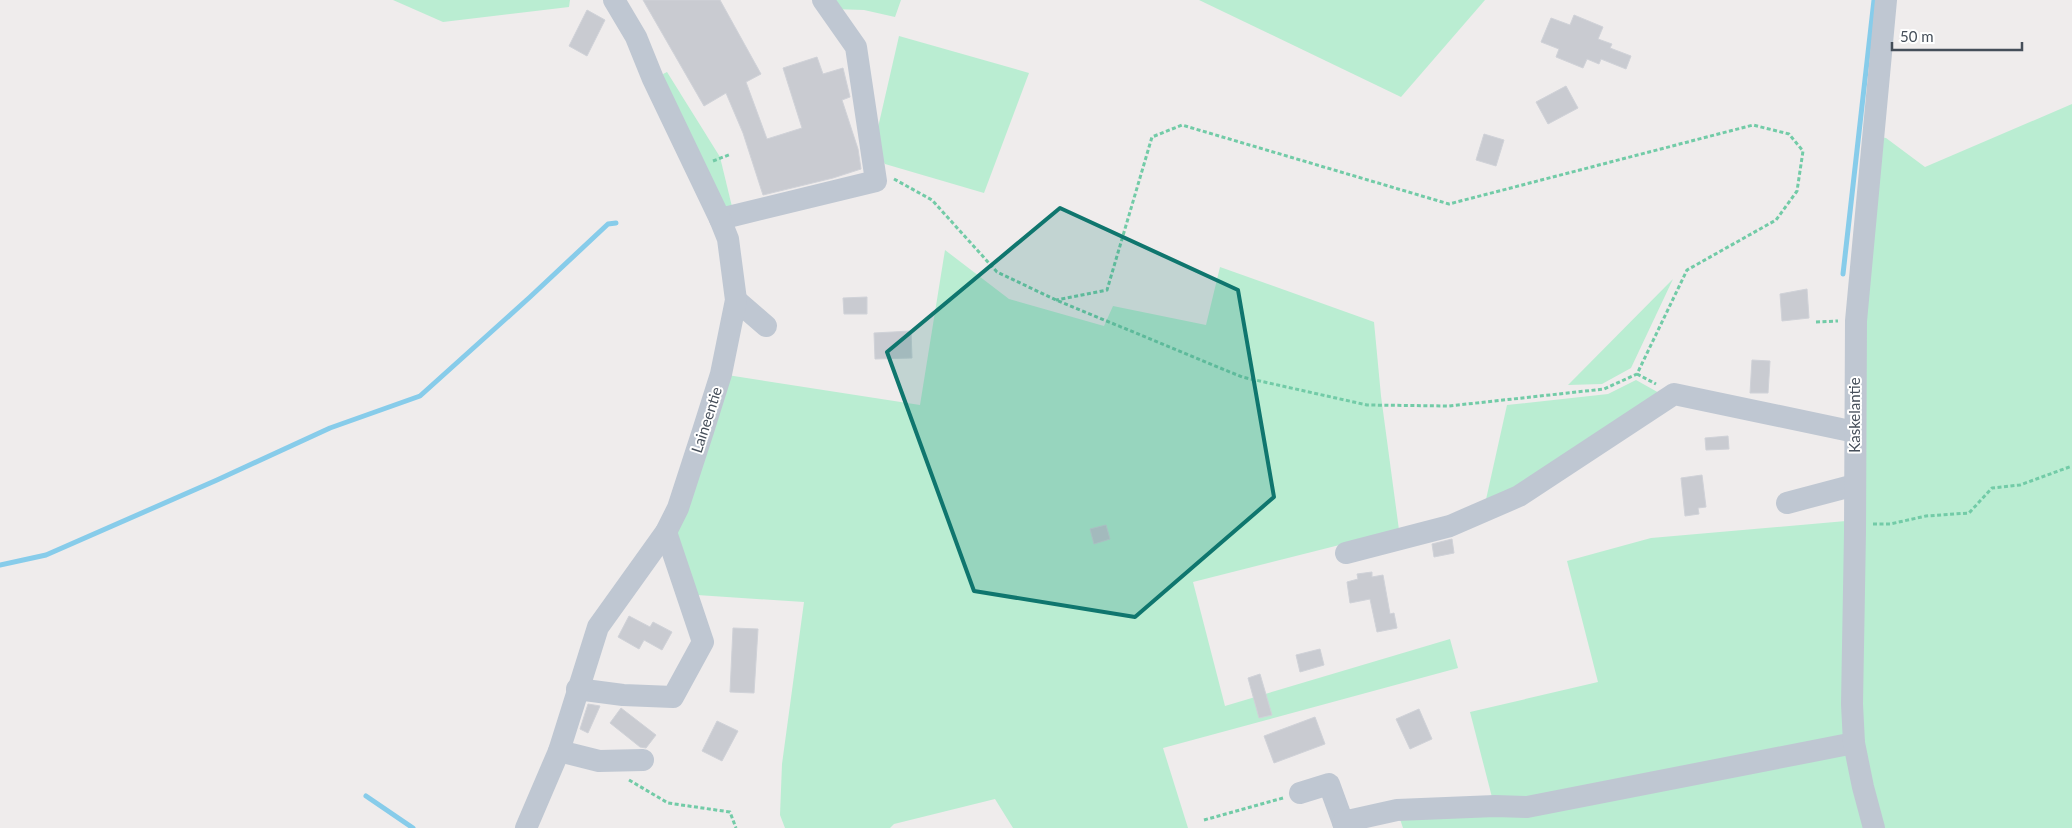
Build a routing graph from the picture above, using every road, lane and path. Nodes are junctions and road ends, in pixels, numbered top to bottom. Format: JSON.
{"nodes":[{"id":1,"x":614,"y":0,"type":"edge"},
{"id":2,"x":823,"y":0,"type":"edge"},
{"id":3,"x":1886,"y":0,"type":"edge"},
{"id":4,"x":876,"y":181,"type":"junction"},
{"id":5,"x":720,"y":219,"type":"junction"},
{"id":6,"x":736,"y":300,"type":"junction"},
{"id":7,"x":1056,"y":300,"type":"junction"},
{"id":8,"x":766,"y":326,"type":"dead end"},
{"id":9,"x":1855,"y":432,"type":"junction"},
{"id":10,"x":2072,"y":466,"type":"edge"},
{"id":11,"x":1855,"y":485,"type":"junction"},
{"id":12,"x":1787,"y":503,"type":"dead end"},
{"id":13,"x":666,"y":532,"type":"junction"},
{"id":14,"x":1856,"y":532,"type":"junction"},
{"id":15,"x":1346,"y":553,"type":"dead end"},
{"id":16,"x":577,"y":688,"type":"junction"},
{"id":17,"x":1854,"y":743,"type":"junction"},
{"id":18,"x":558,"y":751,"type":"junction"},
{"id":19,"x":643,"y":760,"type":"dead end"},
{"id":20,"x":599,"y":761,"type":"junction"},
{"id":21,"x":1300,"y":792,"type":"joint"},
{"id":22,"x":1204,"y":820,"type":"dead end"},
{"id":23,"x":1344,"y":825,"type":"edge"},
{"id":24,"x":526,"y":828,"type":"edge"},
{"id":25,"x":736,"y":828,"type":"edge"},
{"id":26,"x":1874,"y":828,"type":"edge"}],
"edges":[{"from":1,"to":5,"type":"street","name":"Laineentie"},
{"from":2,"to":4,"type":"street"},
{"from":3,"to":9,"type":"street","name":"Kaskelantie"},
{"from":4,"to":5,"type":"street"},
{"from":4,"to":7,"type":"path"},
{"from":5,"to":6,"type":"street","name":"Laineentie"},
{"from":6,"to":8,"type":"street"},
{"from":6,"to":13,"type":"street","name":"Laineentie"},
{"from":7,"to":7,"type":"path"},
{"from":9,"to":11,"type":"street","name":"Kaskelantie"},
{"from":9,"to":15,"type":"street"},
{"from":10,"to":14,"type":"path"},
{"from":11,"to":12,"type":"street"},
{"from":11,"to":14,"type":"street","name":"Kaskelantie"},
{"from":13,"to":16,"type":"street","name":"Laineentie"},
{"from":13,"to":16,"type":"street"},
{"from":14,"to":17,"type":"street","name":"Kaskelantie"},
{"from":16,"to":18,"type":"street","name":"Laineentie"},
{"from":17,"to":23,"type":"street"},
{"from":17,"to":26,"type":"street","name":"Kaskelantie"},
{"from":18,"to":20,"type":"street"},
{"from":18,"to":24,"type":"street","name":"Laineentie"},
{"from":19,"to":20,"type":"street"},
{"from":20,"to":25,"type":"path"},
{"from":21,"to":22,"type":"path"},
{"from":21,"to":23,"type":"street"}]}
